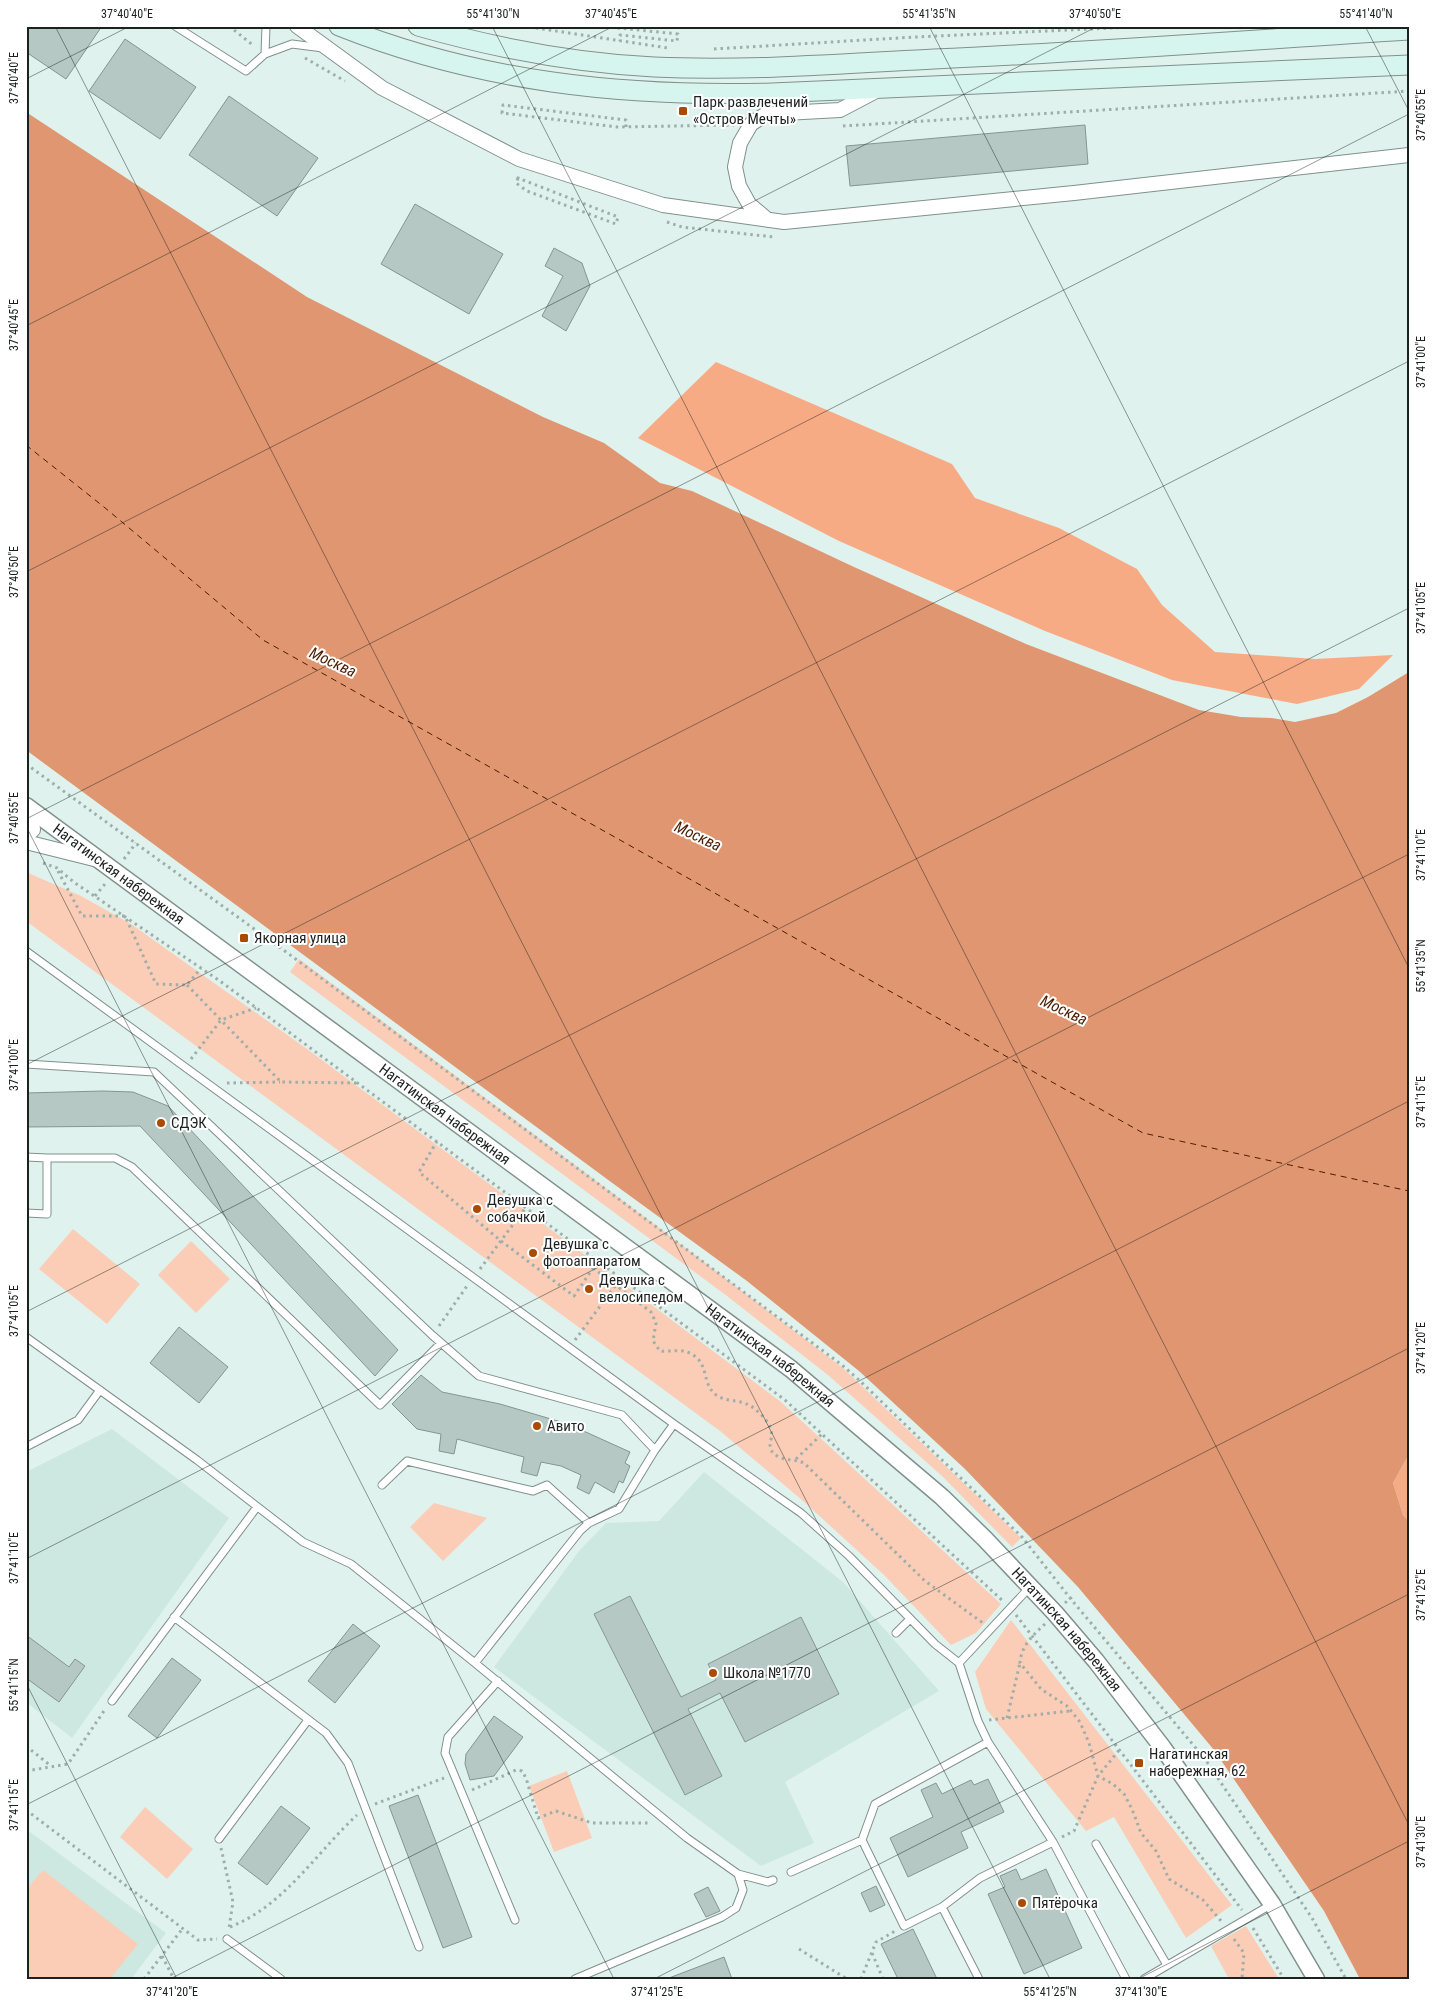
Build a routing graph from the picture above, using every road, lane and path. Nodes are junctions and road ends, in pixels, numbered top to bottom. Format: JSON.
{"nodes":[{"id":1,"x":175,"y":26,"type":"edge"},
{"id":2,"x":229,"y":26,"type":"edge"},
{"id":3,"x":266,"y":26,"type":"edge"},
{"id":4,"x":297,"y":26,"type":"edge"},
{"id":5,"x":340,"y":26,"type":"edge"},
{"id":6,"x":418,"y":26,"type":"edge"},
{"id":7,"x":523,"y":26,"type":"edge"},
{"id":8,"x":598,"y":26,"type":"edge"},
{"id":9,"x":1156,"y":26,"type":"edge"},
{"id":10,"x":545,"y":28,"type":"edge"},
{"id":11,"x":1409,"y":30,"type":"edge"},
{"id":12,"x":620,"y":41,"type":"junction"},
{"id":13,"x":330,"y":49,"type":"junction"},
{"id":14,"x":676,"y":49,"type":"dead end"},
{"id":15,"x":712,"y":49,"type":"dead end"},
{"id":16,"x":265,"y":54,"type":"junction"},
{"id":17,"x":1409,"y":65,"type":"edge"},
{"id":18,"x":881,"y":88,"type":"junction"},
{"id":19,"x":1409,"y":90,"type":"edge"},
{"id":20,"x":740,"y":125,"type":"dead end"},
{"id":21,"x":841,"y":126,"type":"dead end"},
{"id":22,"x":626,"y":127,"type":"junction"},
{"id":23,"x":1409,"y":155,"type":"edge"},
{"id":24,"x":518,"y":178,"type":"dead end"},
{"id":25,"x":523,"y":180,"type":"dead end"},
{"id":26,"x":769,"y":220,"type":"junction"},
{"id":27,"x":29,"y":808,"type":"edge"},
{"id":28,"x":26,"y":836,"type":"edge"},
{"id":29,"x":26,"y":842,"type":"edge"},
{"id":30,"x":104,"y":862,"type":"junction"},
{"id":31,"x":125,"y":916,"type":"junction"},
{"id":32,"x":26,"y":950,"type":"edge"},
{"id":33,"x":201,"y":968,"type":"junction"},
{"id":34,"x":187,"y":985,"type":"junction"},
{"id":35,"x":257,"y":1008,"type":"junction"},
{"id":36,"x":221,"y":1020,"type":"junction"},
{"id":37,"x":26,"y":1064,"type":"edge"},
{"id":38,"x":184,"y":1066,"type":"junction"},
{"id":39,"x":281,"y":1082,"type":"junction"},
{"id":40,"x":208,"y":1083,"type":"junction"},
{"id":41,"x":358,"y":1083,"type":"junction"},
{"id":42,"x":437,"y":1141,"type":"junction"},
{"id":43,"x":26,"y":1157,"type":"edge"},
{"id":44,"x":47,"y":1158,"type":"junction"},
{"id":45,"x":526,"y":1207,"type":"junction"},
{"id":46,"x":26,"y":1212,"type":"edge"},
{"id":47,"x":501,"y":1241,"type":"junction"},
{"id":48,"x":598,"y":1262,"type":"junction"},
{"id":49,"x":484,"y":1265,"type":"dead end"},
{"id":50,"x":593,"y":1268,"type":"junction"},
{"id":51,"x":473,"y":1278,"type":"junction"},
{"id":52,"x":621,"y":1278,"type":"junction"},
{"id":53,"x":616,"y":1285,"type":"junction"},
{"id":54,"x":432,"y":1335,"type":"junction"},
{"id":55,"x":26,"y":1336,"type":"edge"},
{"id":56,"x":441,"y":1343,"type":"junction"},
{"id":57,"x":569,"y":1348,"type":"junction"},
{"id":58,"x":100,"y":1390,"type":"junction"},
{"id":59,"x":674,"y":1424,"type":"junction"},
{"id":60,"x":822,"y":1434,"type":"junction"},
{"id":61,"x":26,"y":1447,"type":"edge"},
{"id":62,"x":655,"y":1450,"type":"junction"},
{"id":63,"x":796,"y":1459,"type":"junction"},
{"id":64,"x":382,"y":1485,"type":"dead end"},
{"id":65,"x":257,"y":1507,"type":"junction"},
{"id":66,"x":589,"y":1524,"type":"junction"},
{"id":67,"x":1030,"y":1586,"type":"junction"},
{"id":68,"x":1011,"y":1608,"type":"junction"},
{"id":69,"x":174,"y":1617,"type":"junction"},
{"id":70,"x":910,"y":1619,"type":"junction"},
{"id":71,"x":991,"y":1629,"type":"junction"},
{"id":72,"x":896,"y":1633,"type":"dead end"},
{"id":73,"x":1033,"y":1636,"type":"junction"},
{"id":74,"x":475,"y":1663,"type":"junction"},
{"id":75,"x":959,"y":1663,"type":"junction"},
{"id":76,"x":1020,"y":1663,"type":"junction"},
{"id":77,"x":498,"y":1681,"type":"junction"},
{"id":78,"x":112,"y":1701,"type":"joint"},
{"id":79,"x":1071,"y":1711,"type":"junction"},
{"id":80,"x":1007,"y":1718,"type":"junction"},
{"id":81,"x":308,"y":1720,"type":"junction"},
{"id":82,"x":978,"y":1721,"type":"junction"},
{"id":83,"x":988,"y":1742,"type":"junction"},
{"id":84,"x":26,"y":1746,"type":"edge"},
{"id":85,"x":1120,"y":1749,"type":"junction"},
{"id":86,"x":52,"y":1766,"type":"junction"},
{"id":87,"x":26,"y":1771,"type":"edge"},
{"id":88,"x":454,"y":1774,"type":"junction"},
{"id":89,"x":1098,"y":1776,"type":"junction"},
{"id":90,"x":462,"y":1794,"type":"junction"},
{"id":91,"x":366,"y":1808,"type":"junction"},
{"id":92,"x":26,"y":1810,"type":"edge"},
{"id":93,"x":669,"y":1823,"type":"junction"},
{"id":94,"x":219,"y":1838,"type":"joint"},
{"id":95,"x":862,"y":1840,"type":"junction"},
{"id":96,"x":1053,"y":1842,"type":"junction"},
{"id":97,"x":1096,"y":1844,"type":"dead end"},
{"id":98,"x":791,"y":1872,"type":"dead end"},
{"id":99,"x":738,"y":1874,"type":"junction"},
{"id":100,"x":773,"y":1880,"type":"dead end"},
{"id":101,"x":1272,"y":1904,"type":"junction"},
{"id":102,"x":942,"y":1908,"type":"junction"},
{"id":103,"x":1247,"y":1918,"type":"junction"},
{"id":104,"x":515,"y":1920,"type":"dead end"},
{"id":105,"x":904,"y":1926,"type":"junction"},
{"id":106,"x":229,"y":1927,"type":"junction"},
{"id":107,"x":184,"y":1928,"type":"junction"},
{"id":108,"x":1228,"y":1929,"type":"junction"},
{"id":109,"x":227,"y":1939,"type":"junction"},
{"id":110,"x":419,"y":1947,"type":"dead end"},
{"id":111,"x":799,"y":1948,"type":"dead end"},
{"id":112,"x":872,"y":1953,"type":"junction"},
{"id":113,"x":162,"y":1956,"type":"junction"},
{"id":114,"x":1167,"y":1965,"type":"junction"},
{"id":115,"x":144,"y":1979,"type":"edge"},
{"id":116,"x":174,"y":1979,"type":"edge"},
{"id":117,"x":281,"y":1979,"type":"edge"},
{"id":118,"x":575,"y":1979,"type":"edge"},
{"id":119,"x":847,"y":1979,"type":"edge"},
{"id":120,"x":860,"y":1979,"type":"edge"},
{"id":121,"x":883,"y":1979,"type":"edge"},
{"id":122,"x":979,"y":1979,"type":"edge"},
{"id":123,"x":1126,"y":1979,"type":"edge"},
{"id":124,"x":1144,"y":1979,"type":"edge"},
{"id":125,"x":1242,"y":1979,"type":"edge"},
{"id":126,"x":1284,"y":1979,"type":"edge"},
{"id":127,"x":1316,"y":1979,"type":"edge"}],
"edges":[{"from":1,"to":16,"type":"lane"},
{"from":2,"to":16,"type":"path"},
{"from":3,"to":16,"type":"lane"},
{"from":4,"to":13,"type":"street"},
{"from":5,"to":18,"type":"main road"},
{"from":6,"to":11,"type":"main road"},
{"from":7,"to":10,"type":"path"},
{"from":8,"to":12,"type":"path"},
{"from":9,"to":15,"type":"path"},
{"from":10,"to":12,"type":"path"},
{"from":12,"to":14,"type":"path"},
{"from":13,"to":16,"type":"lane"},
{"from":13,"to":26,"type":"street"},
{"from":17,"to":18,"type":"main road"},
{"from":18,"to":26,"type":"street"},
{"from":19,"to":21,"type":"path"},
{"from":20,"to":22,"type":"path"},
{"from":22,"to":22,"type":"path"},
{"from":23,"to":26,"type":"street"},
{"from":24,"to":25,"type":"path"},
{"from":27,"to":28,"type":"street"},
{"from":27,"to":30,"type":"street","name":"Нагатинская набережная"},
{"from":29,"to":30,"type":"street"},
{"from":30,"to":67,"type":"street","name":"Нагатинская набережная"},
{"from":31,"to":31,"type":"path"},
{"from":31,"to":33,"type":"path"},
{"from":31,"to":34,"type":"path"},
{"from":32,"to":38,"type":"lane"},
{"from":33,"to":34,"type":"path"},
{"from":33,"to":35,"type":"path"},
{"from":34,"to":36,"type":"path"},
{"from":35,"to":36,"type":"path"},
{"from":35,"to":41,"type":"path"},
{"from":36,"to":38,"type":"path"},
{"from":36,"to":39,"type":"path"},
{"from":37,"to":54,"type":"lane"},
{"from":38,"to":40,"type":"lane"},
{"from":39,"to":40,"type":"path"},
{"from":39,"to":41,"type":"path"},
{"from":40,"to":51,"type":"lane"},
{"from":41,"to":42,"type":"path"},
{"from":42,"to":45,"type":"path"},
{"from":42,"to":47,"type":"path"},
{"from":43,"to":44,"type":"lane"},
{"from":44,"to":46,"type":"lane"},
{"from":44,"to":56,"type":"lane"},
{"from":45,"to":47,"type":"path"},
{"from":45,"to":48,"type":"path"},
{"from":47,"to":49,"type":"path"},
{"from":47,"to":50,"type":"path"},
{"from":48,"to":50,"type":"path"},
{"from":48,"to":52,"type":"path"},
{"from":50,"to":53,"type":"path"},
{"from":51,"to":54,"type":"path"},
{"from":51,"to":57,"type":"lane"},
{"from":52,"to":53,"type":"path"},
{"from":52,"to":60,"type":"path"},
{"from":53,"to":57,"type":"path"},
{"from":53,"to":63,"type":"path"},
{"from":54,"to":56,"type":"lane"},
{"from":55,"to":58,"type":"lane"},
{"from":56,"to":62,"type":"lane"},
{"from":57,"to":59,"type":"lane"},
{"from":58,"to":61,"type":"lane"},
{"from":58,"to":65,"type":"lane"},
{"from":59,"to":62,"type":"lane"},
{"from":59,"to":70,"type":"lane"},
{"from":60,"to":63,"type":"path"},
{"from":60,"to":68,"type":"path"},
{"from":62,"to":66,"type":"lane"},
{"from":63,"to":71,"type":"path"},
{"from":64,"to":66,"type":"lane"},
{"from":65,"to":69,"type":"lane"},
{"from":65,"to":74,"type":"lane"},
{"from":66,"to":74,"type":"lane"},
{"from":67,"to":68,"type":"lane"},
{"from":67,"to":101,"type":"street","name":"Нагатинская набережная"},
{"from":68,"to":71,"type":"lane"},
{"from":68,"to":73,"type":"path"},
{"from":69,"to":78,"type":"lane"},
{"from":69,"to":81,"type":"lane"},
{"from":70,"to":72,"type":"lane"},
{"from":70,"to":75,"type":"lane"},
{"from":71,"to":75,"type":"lane"},
{"from":73,"to":76,"type":"path"},
{"from":73,"to":85,"type":"path"},
{"from":74,"to":77,"type":"lane"},
{"from":75,"to":82,"type":"lane"},
{"from":76,"to":79,"type":"path"},
{"from":76,"to":80,"type":"path"},
{"from":77,"to":88,"type":"lane"},
{"from":77,"to":93,"type":"lane"},
{"from":78,"to":86,"type":"path"},
{"from":79,"to":80,"type":"path"},
{"from":79,"to":89,"type":"path"},
{"from":80,"to":82,"type":"path"},
{"from":81,"to":91,"type":"lane"},
{"from":81,"to":94,"type":"lane"},
{"from":82,"to":83,"type":"lane"},
{"from":83,"to":95,"type":"lane"},
{"from":83,"to":96,"type":"lane"},
{"from":84,"to":86,"type":"path"},
{"from":85,"to":89,"type":"path"},
{"from":85,"to":103,"type":"path"},
{"from":86,"to":87,"type":"path"},
{"from":88,"to":90,"type":"lane"},
{"from":88,"to":91,"type":"path"},
{"from":89,"to":96,"type":"path"},
{"from":89,"to":108,"type":"path"},
{"from":90,"to":93,"type":"path"},
{"from":90,"to":104,"type":"lane"},
{"from":91,"to":106,"type":"path"},
{"from":91,"to":110,"type":"lane"},
{"from":92,"to":107,"type":"path"},
{"from":93,"to":99,"type":"lane"},
{"from":94,"to":106,"type":"path"},
{"from":95,"to":98,"type":"lane"},
{"from":95,"to":105,"type":"lane"},
{"from":96,"to":102,"type":"lane"},
{"from":96,"to":123,"type":"lane"},
{"from":97,"to":114,"type":"lane"},
{"from":99,"to":100,"type":"lane"},
{"from":99,"to":118,"type":"lane"},
{"from":101,"to":103,"type":"lane"},
{"from":101,"to":127,"type":"street","name":"Нагатинская набережная"},
{"from":102,"to":105,"type":"lane"},
{"from":102,"to":122,"type":"lane"},
{"from":103,"to":108,"type":"lane"},
{"from":103,"to":126,"type":"path"},
{"from":105,"to":112,"type":"path"},
{"from":106,"to":109,"type":"path"},
{"from":107,"to":109,"type":"path"},
{"from":107,"to":113,"type":"path"},
{"from":108,"to":114,"type":"lane"},
{"from":108,"to":125,"type":"path"},
{"from":109,"to":117,"type":"lane"},
{"from":111,"to":119,"type":"path"},
{"from":112,"to":120,"type":"path"},
{"from":112,"to":121,"type":"path"},
{"from":113,"to":115,"type":"path"},
{"from":113,"to":116,"type":"path"},
{"from":114,"to":124,"type":"lane"}]}
